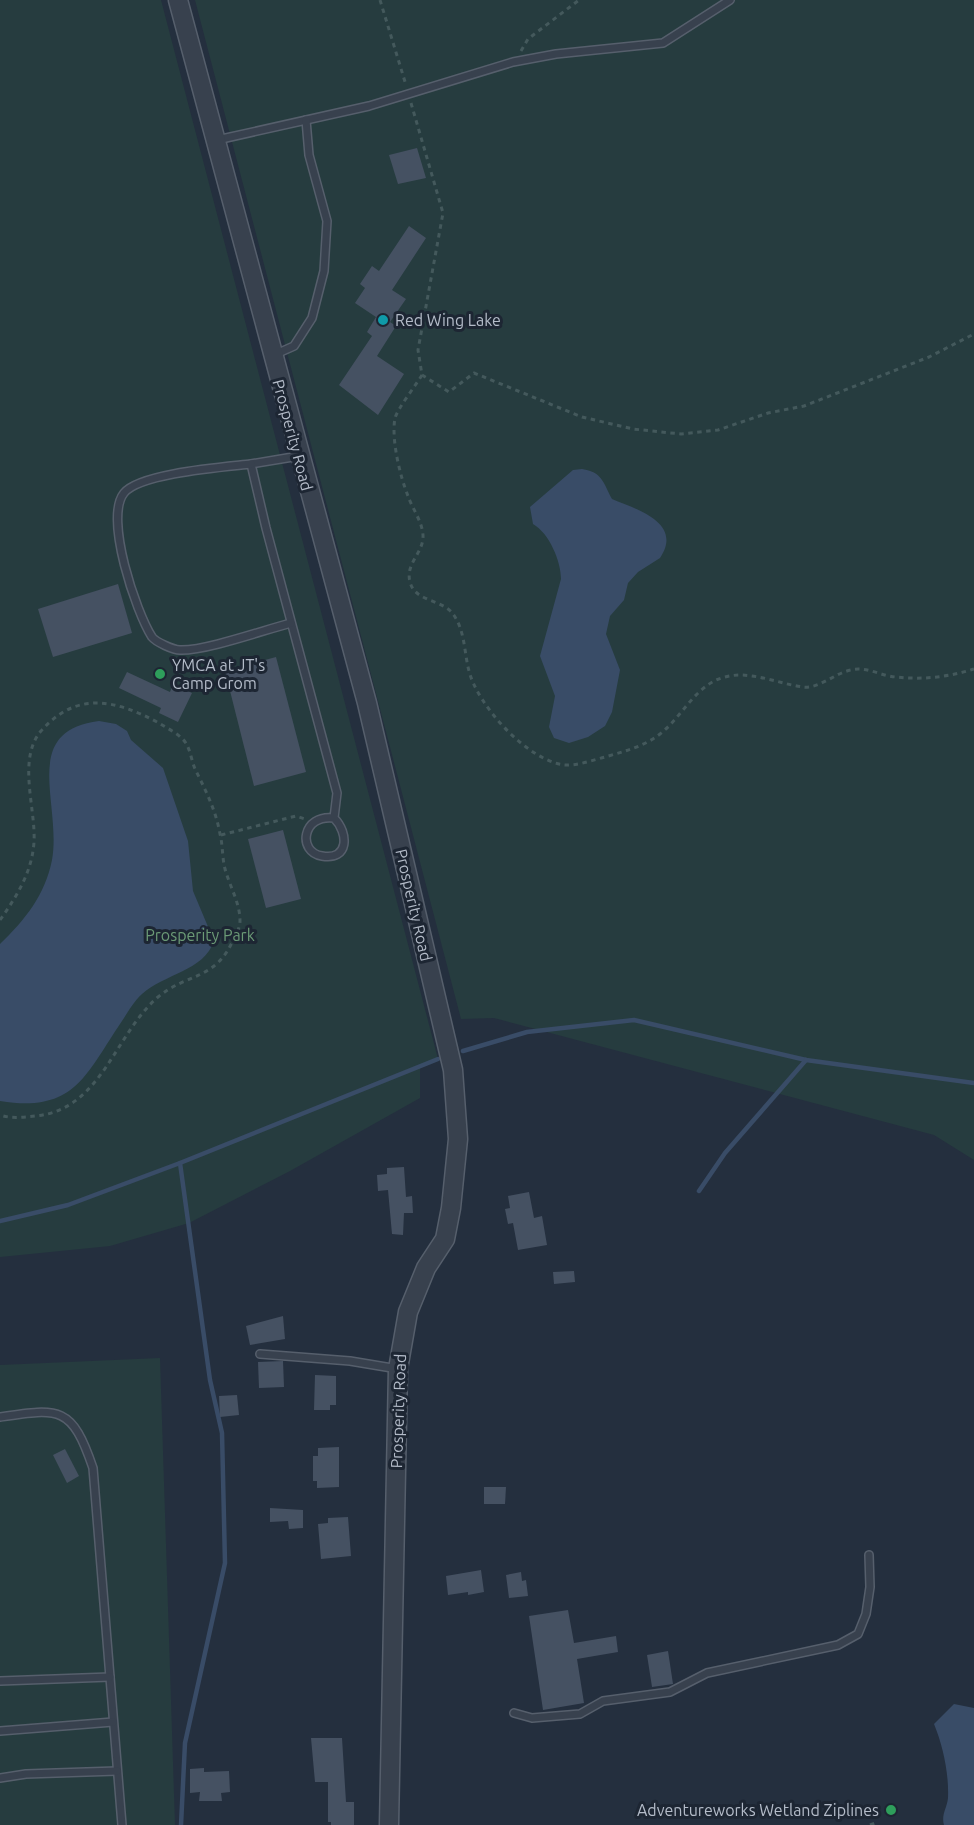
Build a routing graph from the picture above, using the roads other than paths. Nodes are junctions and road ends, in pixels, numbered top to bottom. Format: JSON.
{"nodes":[{"id":1,"x":178,"y":0,"type":"edge"},
{"id":2,"x":730,"y":0,"type":"edge"},
{"id":3,"x":306,"y":120,"type":"junction"},
{"id":4,"x":215,"y":140,"type":"junction"},
{"id":5,"x":272,"y":356,"type":"junction"},
{"id":6,"x":299,"y":456,"type":"junction"},
{"id":7,"x":251,"y":464,"type":"junction"},
{"id":8,"x":291,"y":623,"type":"junction"},
{"id":9,"x":334,"y":818,"type":"junction"},
{"id":10,"x":260,"y":1354,"type":"dead end"},
{"id":11,"x":398,"y":1369,"type":"junction"},
{"id":12,"x":0,"y":1417,"type":"edge"},
{"id":13,"x":868,"y":1555,"type":"dead end"},
{"id":14,"x":110,"y":1677,"type":"junction"},
{"id":15,"x":0,"y":1681,"type":"edge"},
{"id":16,"x":514,"y":1713,"type":"dead end"},
{"id":17,"x":113,"y":1722,"type":"junction"},
{"id":18,"x":0,"y":1731,"type":"edge"},
{"id":19,"x":117,"y":1772,"type":"junction"},
{"id":20,"x":0,"y":1778,"type":"edge"},
{"id":21,"x":122,"y":1825,"type":"edge"},
{"id":22,"x":389,"y":1825,"type":"edge"}],
"edges":[{"from":1,"to":4,"type":"street","name":"Prosperity Road"},
{"from":2,"to":3,"type":"lane"},
{"from":3,"to":4,"type":"lane"},
{"from":3,"to":5,"type":"lane"},
{"from":4,"to":5,"type":"street","name":"Prosperity Road"},
{"from":5,"to":6,"type":"street","name":"Prosperity Road"},
{"from":6,"to":7,"type":"lane"},
{"from":6,"to":11,"type":"street","name":"Prosperity Road"},
{"from":7,"to":8,"type":"lane"},
{"from":7,"to":8,"type":"lane"},
{"from":8,"to":9,"type":"lane"},
{"from":9,"to":9,"type":"lane"},
{"from":10,"to":11,"type":"lane"},
{"from":11,"to":22,"type":"street","name":"Prosperity Road"},
{"from":12,"to":14,"type":"lane"},
{"from":13,"to":16,"type":"lane"},
{"from":14,"to":15,"type":"lane"},
{"from":14,"to":17,"type":"lane"},
{"from":17,"to":18,"type":"lane"},
{"from":17,"to":19,"type":"lane"},
{"from":19,"to":20,"type":"lane"},
{"from":19,"to":21,"type":"lane"}]}
